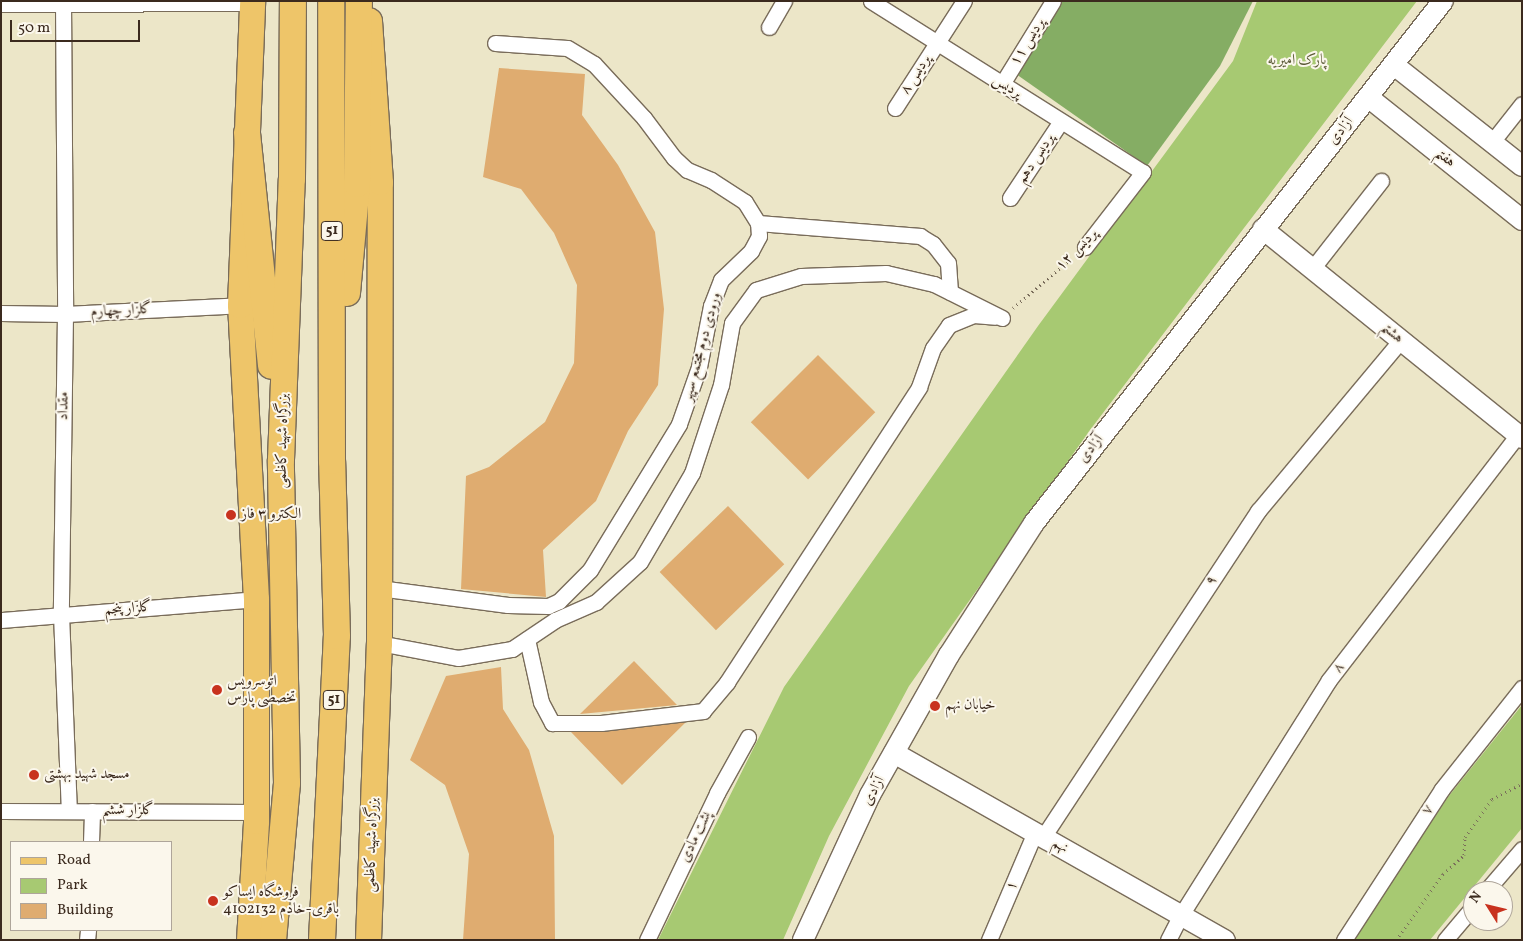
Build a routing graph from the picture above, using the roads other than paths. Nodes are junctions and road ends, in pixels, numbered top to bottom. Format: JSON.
{"nodes":[{"id":1,"x":293,"y":1,"type":"edge"},
{"id":2,"x":331,"y":1,"type":"edge"},
{"id":3,"x":358,"y":1,"type":"edge"},
{"id":4,"x":368,"y":1,"type":"edge"},
{"id":5,"x":784,"y":1,"type":"edge"},
{"id":6,"x":871,"y":1,"type":"edge"},
{"id":7,"x":964,"y":1,"type":"edge"},
{"id":8,"x":1054,"y":1,"type":"edge"},
{"id":9,"x":1443,"y":1,"type":"edge"},
{"id":10,"x":252,"y":2,"type":"edge"},
{"id":11,"x":63,"y":3,"type":"edge"},
{"id":12,"x":1,"y":4,"type":"edge"},
{"id":13,"x":769,"y":27,"type":"dead end"},
{"id":14,"x":495,"y":43,"type":"dead end"},
{"id":15,"x":938,"y":43,"type":"junction"},
{"id":16,"x":1394,"y":65,"type":"junction"},
{"id":17,"x":1002,"y":84,"type":"junction"},
{"id":18,"x":1368,"y":97,"type":"junction"},
{"id":19,"x":1522,"y":104,"type":"edge"},
{"id":20,"x":895,"y":108,"type":"dead end"},
{"id":21,"x":1061,"y":121,"type":"junction"},
{"id":22,"x":247,"y":134,"type":"junction"},
{"id":23,"x":1492,"y":142,"type":"junction"},
{"id":24,"x":1522,"y":166,"type":"edge"},
{"id":25,"x":1143,"y":172,"type":"joint"},
{"id":26,"x":1381,"y":181,"type":"dead end"},
{"id":27,"x":1010,"y":198,"type":"dead end"},
{"id":28,"x":1522,"y":220,"type":"edge"},
{"id":29,"x":758,"y":222,"type":"junction"},
{"id":30,"x":1263,"y":229,"type":"junction"},
{"id":31,"x":1085,"y":247,"type":"road end"},
{"id":32,"x":1312,"y":269,"type":"junction"},
{"id":33,"x":950,"y":292,"type":"junction"},
{"id":34,"x":240,"y":305,"type":"junction"},
{"id":35,"x":1,"y":313,"type":"edge"},
{"id":36,"x":65,"y":314,"type":"junction"},
{"id":37,"x":1401,"y":340,"type":"junction"},
{"id":38,"x":1520,"y":436,"type":"edge"},
{"id":39,"x":281,"y":460,"type":"junction"},
{"id":40,"x":332,"y":461,"type":"junction"},
{"id":41,"x":379,"y":588,"type":"junction"},
{"id":42,"x":256,"y":599,"type":"junction"},
{"id":43,"x":61,"y":614,"type":"junction"},
{"id":44,"x":1,"y":620,"type":"edge"},
{"id":45,"x":527,"y":639,"type":"junction"},
{"id":46,"x":379,"y":643,"type":"junction"},
{"id":47,"x":1522,"y":688,"type":"edge"},
{"id":48,"x":748,"y":737,"type":"dead end"},
{"id":49,"x":894,"y":753,"type":"junction"},
{"id":50,"x":1,"y":811,"type":"edge"},
{"id":51,"x":69,"y":811,"type":"junction"},
{"id":52,"x":92,"y":811,"type":"junction"},
{"id":53,"x":256,"y":812,"type":"junction"},
{"id":54,"x":1039,"y":834,"type":"junction"},
{"id":55,"x":91,"y":841,"type":"edge"},
{"id":56,"x":1522,"y":849,"type":"edge"},
{"id":57,"x":281,"y":877,"type":"junction"},
{"id":58,"x":1495,"y":881,"type":"edge"},
{"id":59,"x":1181,"y":915,"type":"junction"},
{"id":60,"x":1463,"y":919,"type":"edge"},
{"id":61,"x":803,"y":938,"type":"edge"},
{"id":62,"x":249,"y":940,"type":"edge"},
{"id":63,"x":266,"y":940,"type":"edge"},
{"id":64,"x":273,"y":940,"type":"edge"},
{"id":65,"x":322,"y":940,"type":"edge"},
{"id":66,"x":368,"y":940,"type":"edge"},
{"id":67,"x":647,"y":940,"type":"edge"},
{"id":68,"x":989,"y":940,"type":"edge"},
{"id":69,"x":1168,"y":940,"type":"edge"},
{"id":70,"x":1225,"y":940,"type":"edge"},
{"id":71,"x":1344,"y":940,"type":"edge"},
{"id":72,"x":1445,"y":940,"type":"edge"}],
"edges":[{"from":1,"to":39,"type":"highway","name":"بزرگراه شهید کاظمی"},
{"from":2,"to":40,"type":"highway","number":"51"},
{"from":3,"to":40,"type":"highway"},
{"from":4,"to":41,"type":"main road","name":"بزرگراه شهید کاظمی"},
{"from":5,"to":13,"type":"street"},
{"from":6,"to":15,"type":"street","name":"پردیس"},
{"from":7,"to":15,"type":"street","name":"پردیس ۸"},
{"from":8,"to":17,"type":"street","name":"پردیس ۱۱"},
{"from":9,"to":16,"type":"street","name":"آزادی"},
{"from":10,"to":11,"type":"street"},
{"from":10,"to":22,"type":"main road"},
{"from":11,"to":12,"type":"street"},
{"from":11,"to":36,"type":"street","name":"مقداد"},
{"from":14,"to":29,"type":"street"},
{"from":15,"to":17,"type":"street","name":"پردیس"},
{"from":15,"to":20,"type":"street","name":"پردیس ۸"},
{"from":16,"to":18,"type":"street","name":"آزادی"},
{"from":16,"to":23,"type":"street"},
{"from":17,"to":21,"type":"street","name":"پردیس"},
{"from":18,"to":28,"type":"street","name":"هفتم"},
{"from":18,"to":30,"type":"street","name":"آزادی"},
{"from":19,"to":23,"type":"street"},
{"from":21,"to":25,"type":"street","name":"پردیس"},
{"from":21,"to":27,"type":"street","name":"پردیس دهم"},
{"from":22,"to":34,"type":"main road"},
{"from":22,"to":39,"type":"highway"},
{"from":23,"to":24,"type":"street"},
{"from":25,"to":31,"type":"street","name":"پردیس ۱۲"},
{"from":26,"to":32,"type":"street"},
{"from":29,"to":33,"type":"street"},
{"from":29,"to":41,"type":"street","name":"ورودی دوم مجتمع سپهر"},
{"from":30,"to":32,"type":"street","name":"هشتم"},
{"from":30,"to":49,"type":"street","name":"آزادی"},
{"from":32,"to":37,"type":"street","name":"هشتم"},
{"from":33,"to":45,"type":"street"},
{"from":33,"to":45,"type":"street"},
{"from":34,"to":36,"type":"street","name":"گلزار چهارم"},
{"from":34,"to":42,"type":"main road"},
{"from":35,"to":36,"type":"street","name":"گلزار چهارم"},
{"from":36,"to":43,"type":"street","name":"مقداد"},
{"from":37,"to":38,"type":"street","name":"هشتم"},
{"from":37,"to":54,"type":"street","name":"۹"},
{"from":38,"to":59,"type":"street","name":"۸"},
{"from":39,"to":57,"type":"highway","name":"بزرگراه شهید کاظمی"},
{"from":40,"to":65,"type":"highway","number":"51"},
{"from":41,"to":46,"type":"main road","name":"بزرگراه شهید کاظمی"},
{"from":42,"to":43,"type":"street","name":"گلزار پنجم"},
{"from":42,"to":53,"type":"main road"},
{"from":43,"to":44,"type":"street","name":"گلزار پنجم"},
{"from":43,"to":51,"type":"street","name":"مقداد"},
{"from":45,"to":46,"type":"street"},
{"from":46,"to":66,"type":"main road","name":"بزرگراه شهید کاظمی"},
{"from":47,"to":71,"type":"street","name":"۷"},
{"from":48,"to":67,"type":"street","name":"پشت مادی"},
{"from":49,"to":54,"type":"street","name":"نهم"},
{"from":49,"to":61,"type":"street","name":"آزادی"},
{"from":50,"to":51,"type":"street","name":"گلزار ششم"},
{"from":51,"to":52,"type":"street","name":"گلزار ششم"},
{"from":52,"to":53,"type":"street","name":"گلزار ششم"},
{"from":52,"to":55,"type":"street"},
{"from":53,"to":62,"type":"main road"},
{"from":54,"to":59,"type":"street","name":"نهم"},
{"from":54,"to":68,"type":"street","name":"۱"},
{"from":56,"to":58,"type":"street"},
{"from":57,"to":63,"type":"highway"},
{"from":57,"to":64,"type":"highway","name":"بزرگراه شهید کاظمی"},
{"from":59,"to":69,"type":"street","name":"۸"},
{"from":59,"to":70,"type":"street","name":"نهم"},
{"from":60,"to":72,"type":"street"}]}
